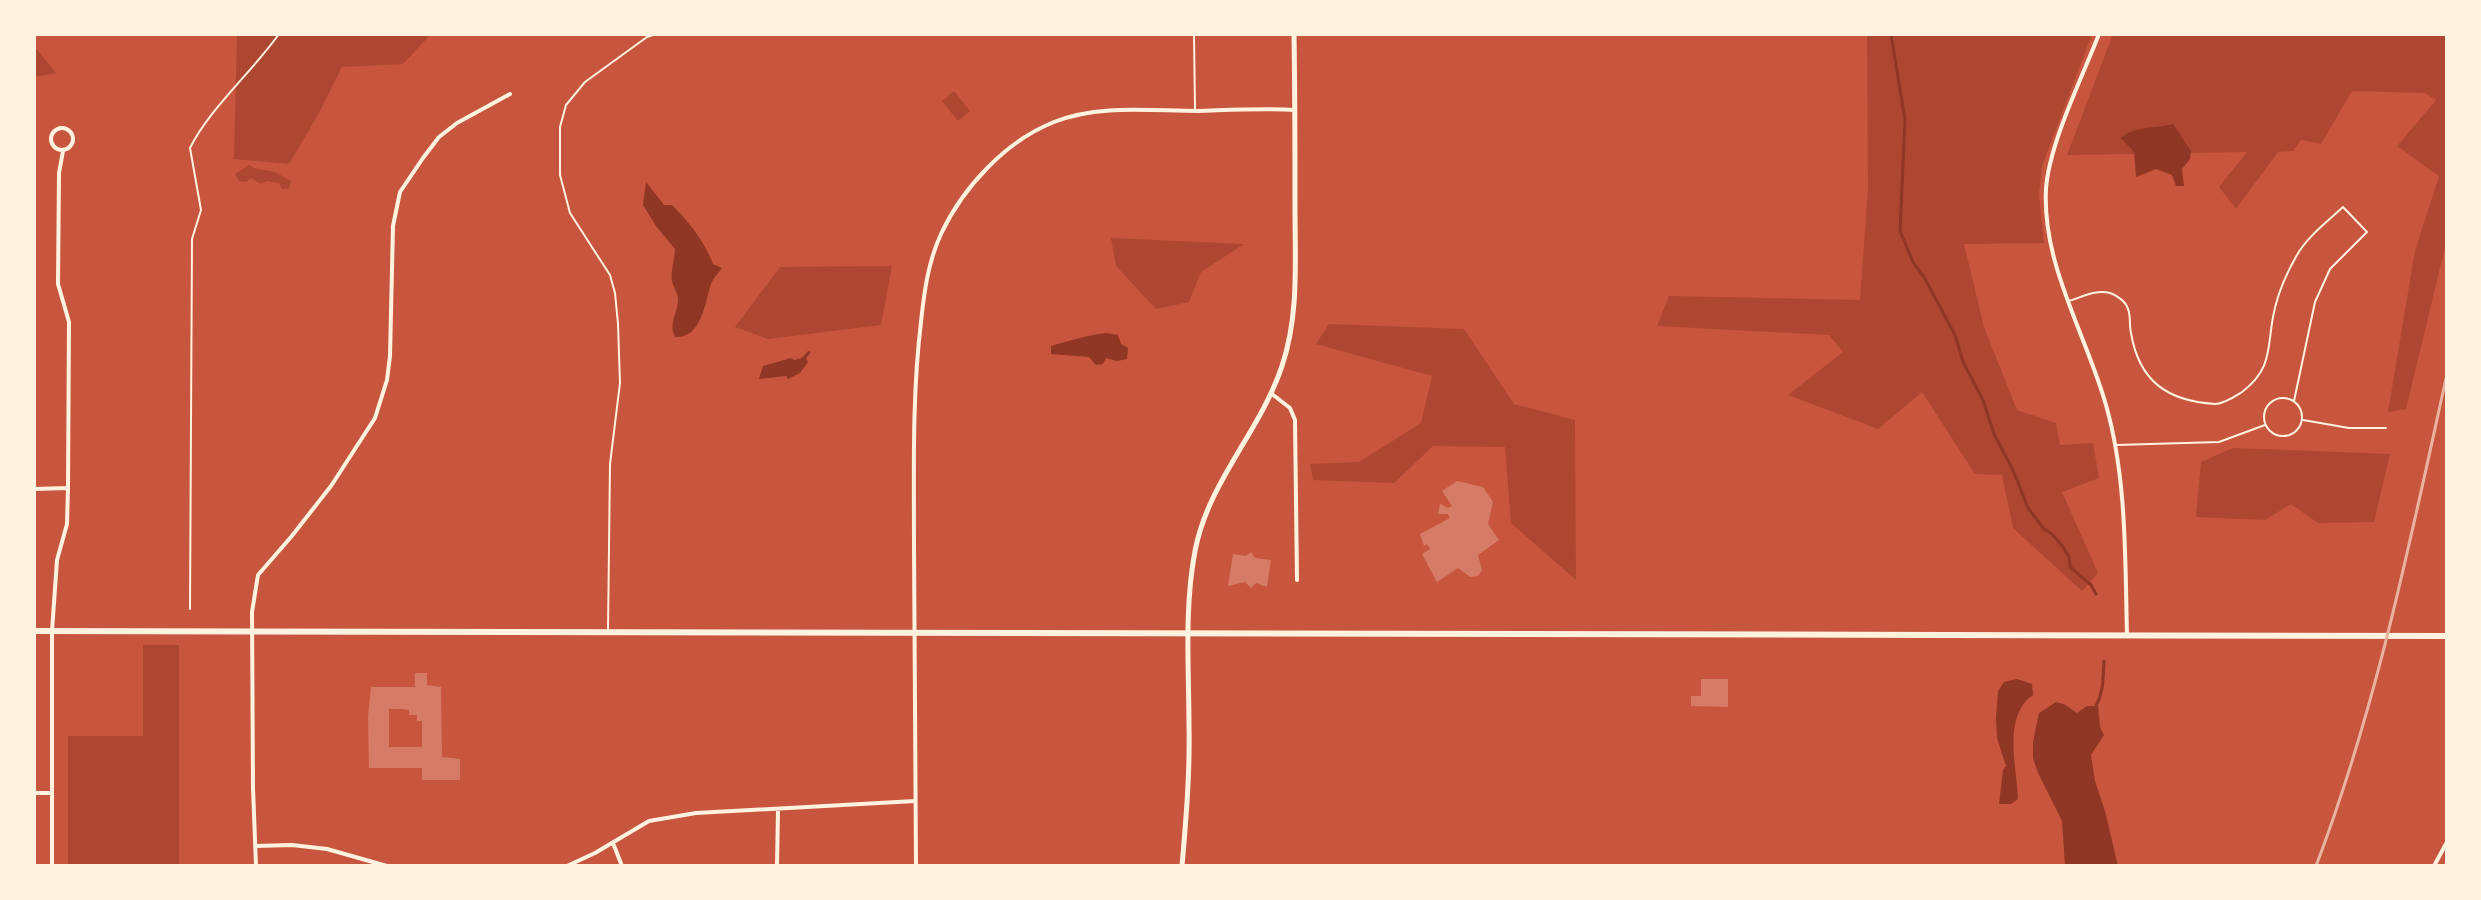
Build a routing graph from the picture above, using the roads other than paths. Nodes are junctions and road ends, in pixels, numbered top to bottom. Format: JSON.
{"nodes":[{"id":1,"x":656,"y":34,"type":"edge"},
{"id":2,"x":1194,"y":34,"type":"edge"},
{"id":3,"x":1294,"y":34,"type":"edge"},
{"id":4,"x":2099,"y":34,"type":"edge"},
{"id":5,"x":510,"y":94,"type":"dead end"},
{"id":6,"x":1295,"y":110,"type":"junction"},
{"id":7,"x":1195,"y":111,"type":"junction"},
{"id":8,"x":63,"y":151,"type":"junction"},
{"id":9,"x":2069,"y":301,"type":"junction"},
{"id":10,"x":1272,"y":394,"type":"junction"},
{"id":11,"x":2294,"y":401,"type":"junction"},
{"id":12,"x":2302,"y":420,"type":"junction"},
{"id":13,"x":2265,"y":425,"type":"junction"},
{"id":14,"x":2386,"y":428,"type":"dead end"},
{"id":15,"x":2115,"y":445,"type":"junction"},
{"id":16,"x":68,"y":488,"type":"junction"},
{"id":17,"x":34,"y":489,"type":"edge"},
{"id":18,"x":1297,"y":580,"type":"dead end"},
{"id":19,"x":34,"y":631,"type":"edge"},
{"id":20,"x":52,"y":631,"type":"junction"},
{"id":21,"x":252,"y":631,"type":"junction"},
{"id":22,"x":608,"y":633,"type":"junction"},
{"id":23,"x":1189,"y":633,"type":"junction"},
{"id":24,"x":915,"y":634,"type":"junction"},
{"id":25,"x":2127,"y":635,"type":"junction"},
{"id":26,"x":2447,"y":636,"type":"edge"},
{"id":27,"x":34,"y":793,"type":"edge"},
{"id":28,"x":52,"y":793,"type":"junction"},
{"id":29,"x":916,"y":801,"type":"junction"},
{"id":30,"x":778,"y":810,"type":"junction"},
{"id":31,"x":2447,"y":842,"type":"edge"},
{"id":32,"x":613,"y":843,"type":"junction"},
{"id":33,"x":255,"y":846,"type":"junction"},
{"id":34,"x":52,"y":866,"type":"edge"},
{"id":35,"x":256,"y":866,"type":"edge"},
{"id":36,"x":387,"y":866,"type":"edge"},
{"id":37,"x":567,"y":866,"type":"edge"},
{"id":38,"x":624,"y":866,"type":"edge"},
{"id":39,"x":640,"y":866,"type":"edge"},
{"id":40,"x":777,"y":866,"type":"edge"},
{"id":41,"x":916,"y":866,"type":"edge"},
{"id":42,"x":1182,"y":866,"type":"edge"},
{"id":43,"x":2434,"y":866,"type":"edge"}],
"edges":[{"from":1,"to":22,"type":"lane"},
{"from":2,"to":7,"type":"lane"},
{"from":3,"to":6,"type":"street"},
{"from":4,"to":9,"type":"street"},
{"from":5,"to":21,"type":"street"},
{"from":6,"to":7,"type":"street"},
{"from":6,"to":10,"type":"street"},
{"from":7,"to":24,"type":"street"},
{"from":8,"to":8,"type":"street"},
{"from":8,"to":16,"type":"street"},
{"from":9,"to":11,"type":"lane"},
{"from":9,"to":15,"type":"street"},
{"from":10,"to":18,"type":"street"},
{"from":10,"to":23,"type":"street"},
{"from":11,"to":12,"type":"lane"},
{"from":11,"to":13,"type":"lane"},
{"from":12,"to":13,"type":"lane"},
{"from":12,"to":14,"type":"lane"},
{"from":13,"to":15,"type":"lane"},
{"from":15,"to":25,"type":"street"},
{"from":16,"to":17,"type":"street"},
{"from":16,"to":20,"type":"street"},
{"from":19,"to":20,"type":"main road"},
{"from":20,"to":21,"type":"main road"},
{"from":20,"to":28,"type":"street"},
{"from":21,"to":22,"type":"main road"},
{"from":21,"to":33,"type":"street"},
{"from":22,"to":24,"type":"main road"},
{"from":23,"to":24,"type":"main road"},
{"from":23,"to":25,"type":"main road"},
{"from":23,"to":42,"type":"street"},
{"from":24,"to":29,"type":"street"},
{"from":25,"to":26,"type":"main road"},
{"from":27,"to":28,"type":"street"},
{"from":28,"to":34,"type":"street"},
{"from":29,"to":30,"type":"street"},
{"from":29,"to":41,"type":"street"},
{"from":30,"to":32,"type":"street"},
{"from":30,"to":40,"type":"street"},
{"from":31,"to":43,"type":"street"},
{"from":32,"to":37,"type":"street"},
{"from":32,"to":38,"type":"street"},
{"from":33,"to":35,"type":"street"},
{"from":33,"to":36,"type":"street"},
{"from":38,"to":39,"type":"street"}]}
